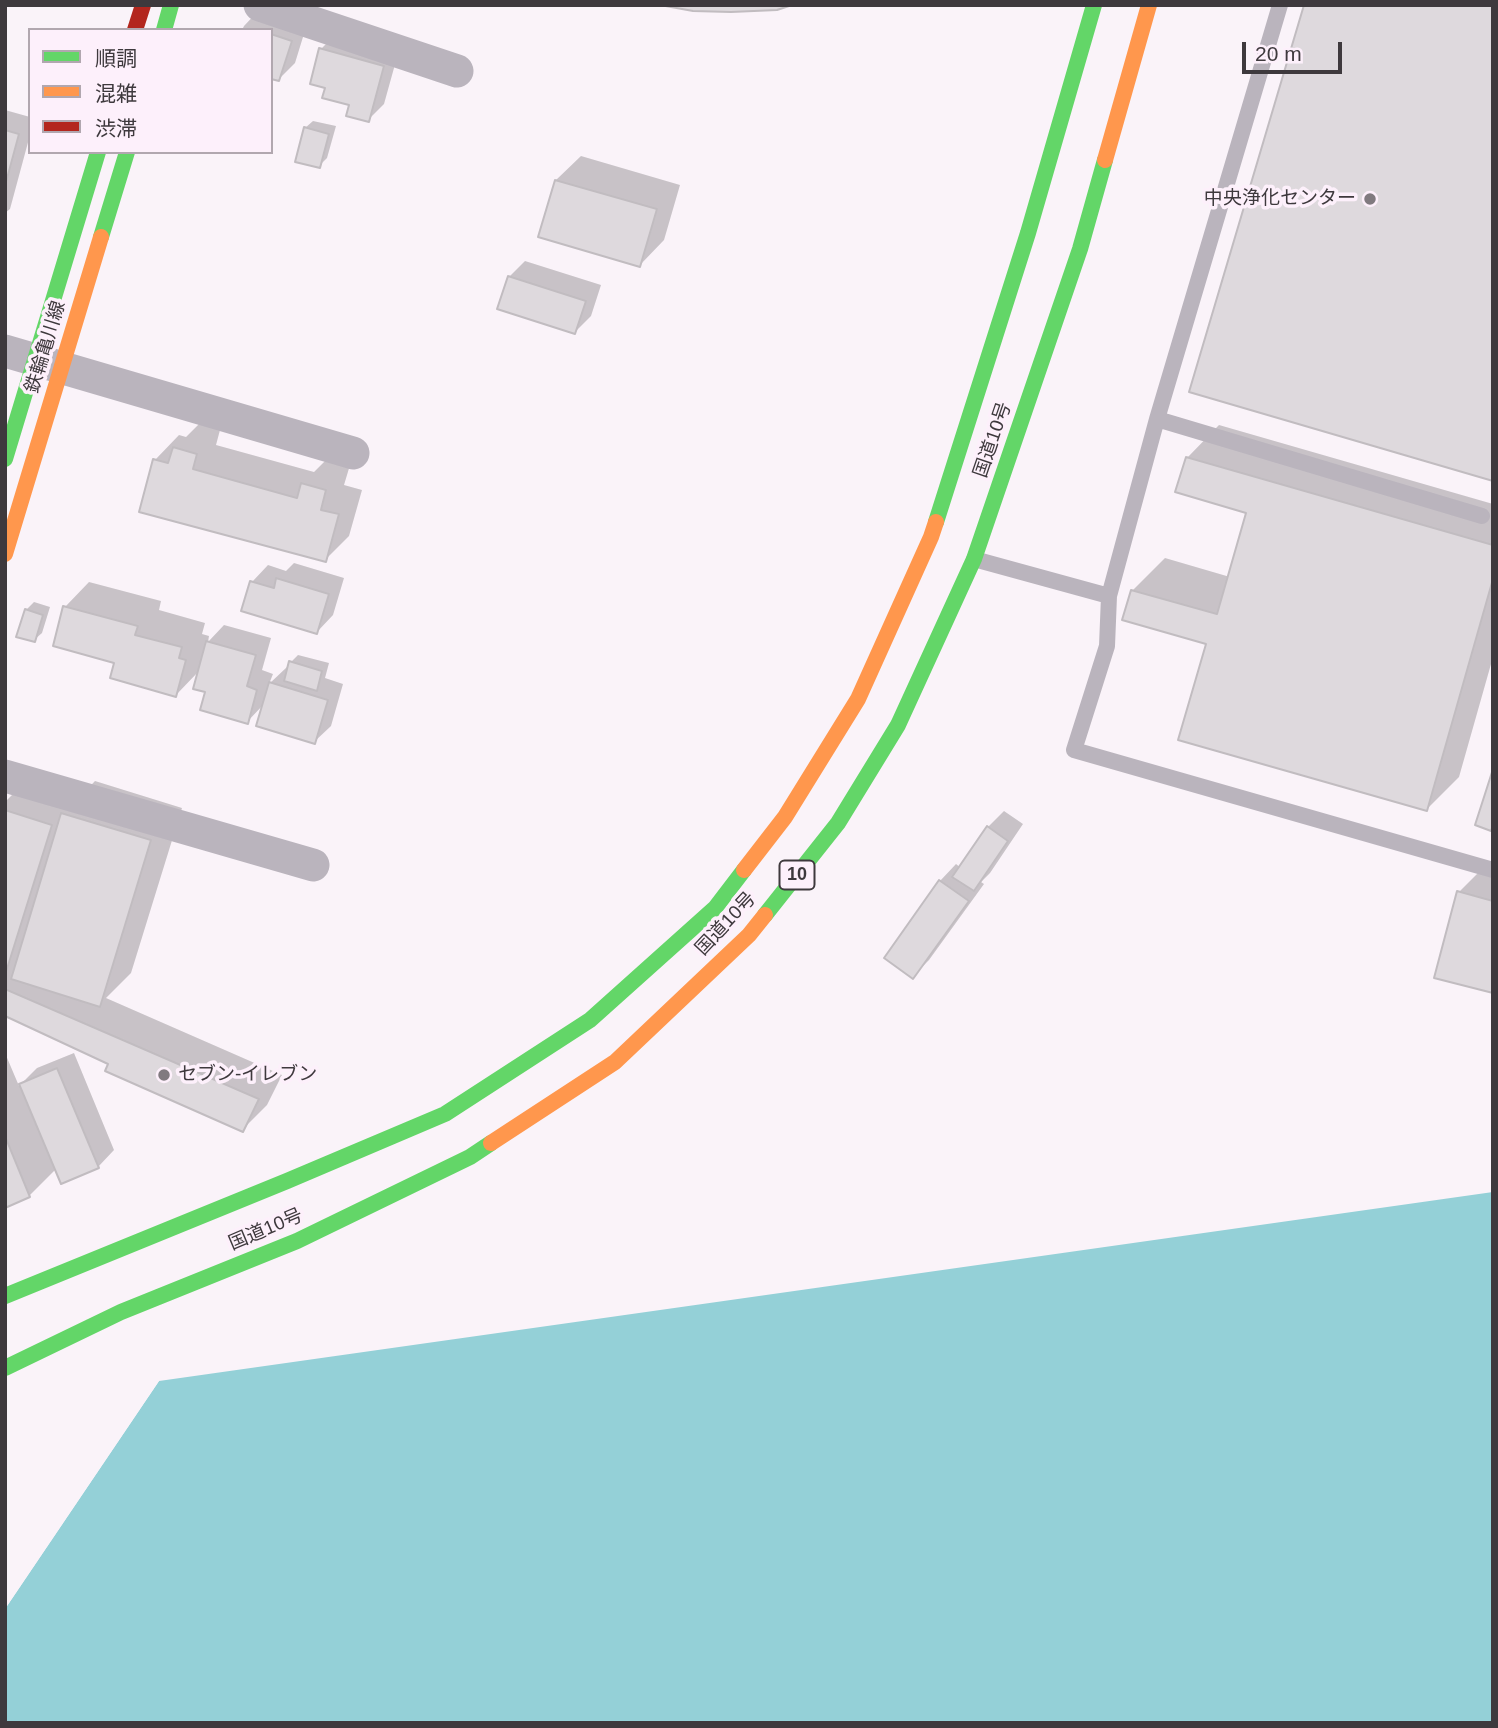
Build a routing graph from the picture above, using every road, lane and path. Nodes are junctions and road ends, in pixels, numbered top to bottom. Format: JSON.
{"nodes":[{"id":1,"x":143,"y":5,"type":"edge"},
{"id":2,"x":171,"y":5,"type":"edge"},
{"id":3,"x":260,"y":5,"type":"edge"},
{"id":4,"x":1094,"y":5,"type":"edge"},
{"id":5,"x":1149,"y":5,"type":"edge"},
{"id":6,"x":1280,"y":5,"type":"edge"},
{"id":7,"x":136,"y":28,"type":"edge"},
{"id":8,"x":164,"y":28,"type":"edge"},
{"id":9,"x":457,"y":71,"type":"dead end"},
{"id":10,"x":97,"y":154,"type":"edge"},
{"id":11,"x":126,"y":154,"type":"edge"},
{"id":12,"x":34,"y":359,"type":"edge"},
{"id":13,"x":1157,"y":419,"type":"junction"},
{"id":14,"x":353,"y":453,"type":"dead end"},
{"id":15,"x":5,"y":459,"type":"edge"},
{"id":16,"x":1482,"y":516,"type":"dead end"},
{"id":17,"x":5,"y":554,"type":"edge"},
{"id":18,"x":974,"y":559,"type":"junction"},
{"id":19,"x":1109,"y":596,"type":"junction"},
{"id":20,"x":5,"y":776,"type":"edge"},
{"id":21,"x":313,"y":865,"type":"dead end"},
{"id":22,"x":1493,"y":870,"type":"edge"},
{"id":23,"x":5,"y":1296,"type":"edge"},
{"id":24,"x":5,"y":1368,"type":"edge"}],
"edges":[{"from":1,"to":7,"type":"main road"},
{"from":2,"to":8,"type":"main road"},
{"from":3,"to":9,"type":"street"},
{"from":4,"to":23,"type":"main road","name":"国道10号","number":"10"},
{"from":5,"to":18,"type":"main road","name":"国道10号","number":"10"},
{"from":6,"to":13,"type":"lane"},
{"from":10,"to":12,"type":"main road","name":"鉄輪亀川線"},
{"from":11,"to":12,"type":"main road","name":"鉄輪亀川線"},
{"from":12,"to":14,"type":"street"},
{"from":12,"to":15,"type":"main road","name":"鉄輪亀川線"},
{"from":12,"to":17,"type":"main road","name":"鉄輪亀川線"},
{"from":13,"to":16,"type":"lane"},
{"from":13,"to":19,"type":"lane"},
{"from":18,"to":19,"type":"lane"},
{"from":18,"to":24,"type":"main road","name":"国道10号","number":"10"},
{"from":19,"to":22,"type":"lane"},
{"from":20,"to":21,"type":"street"}]}
